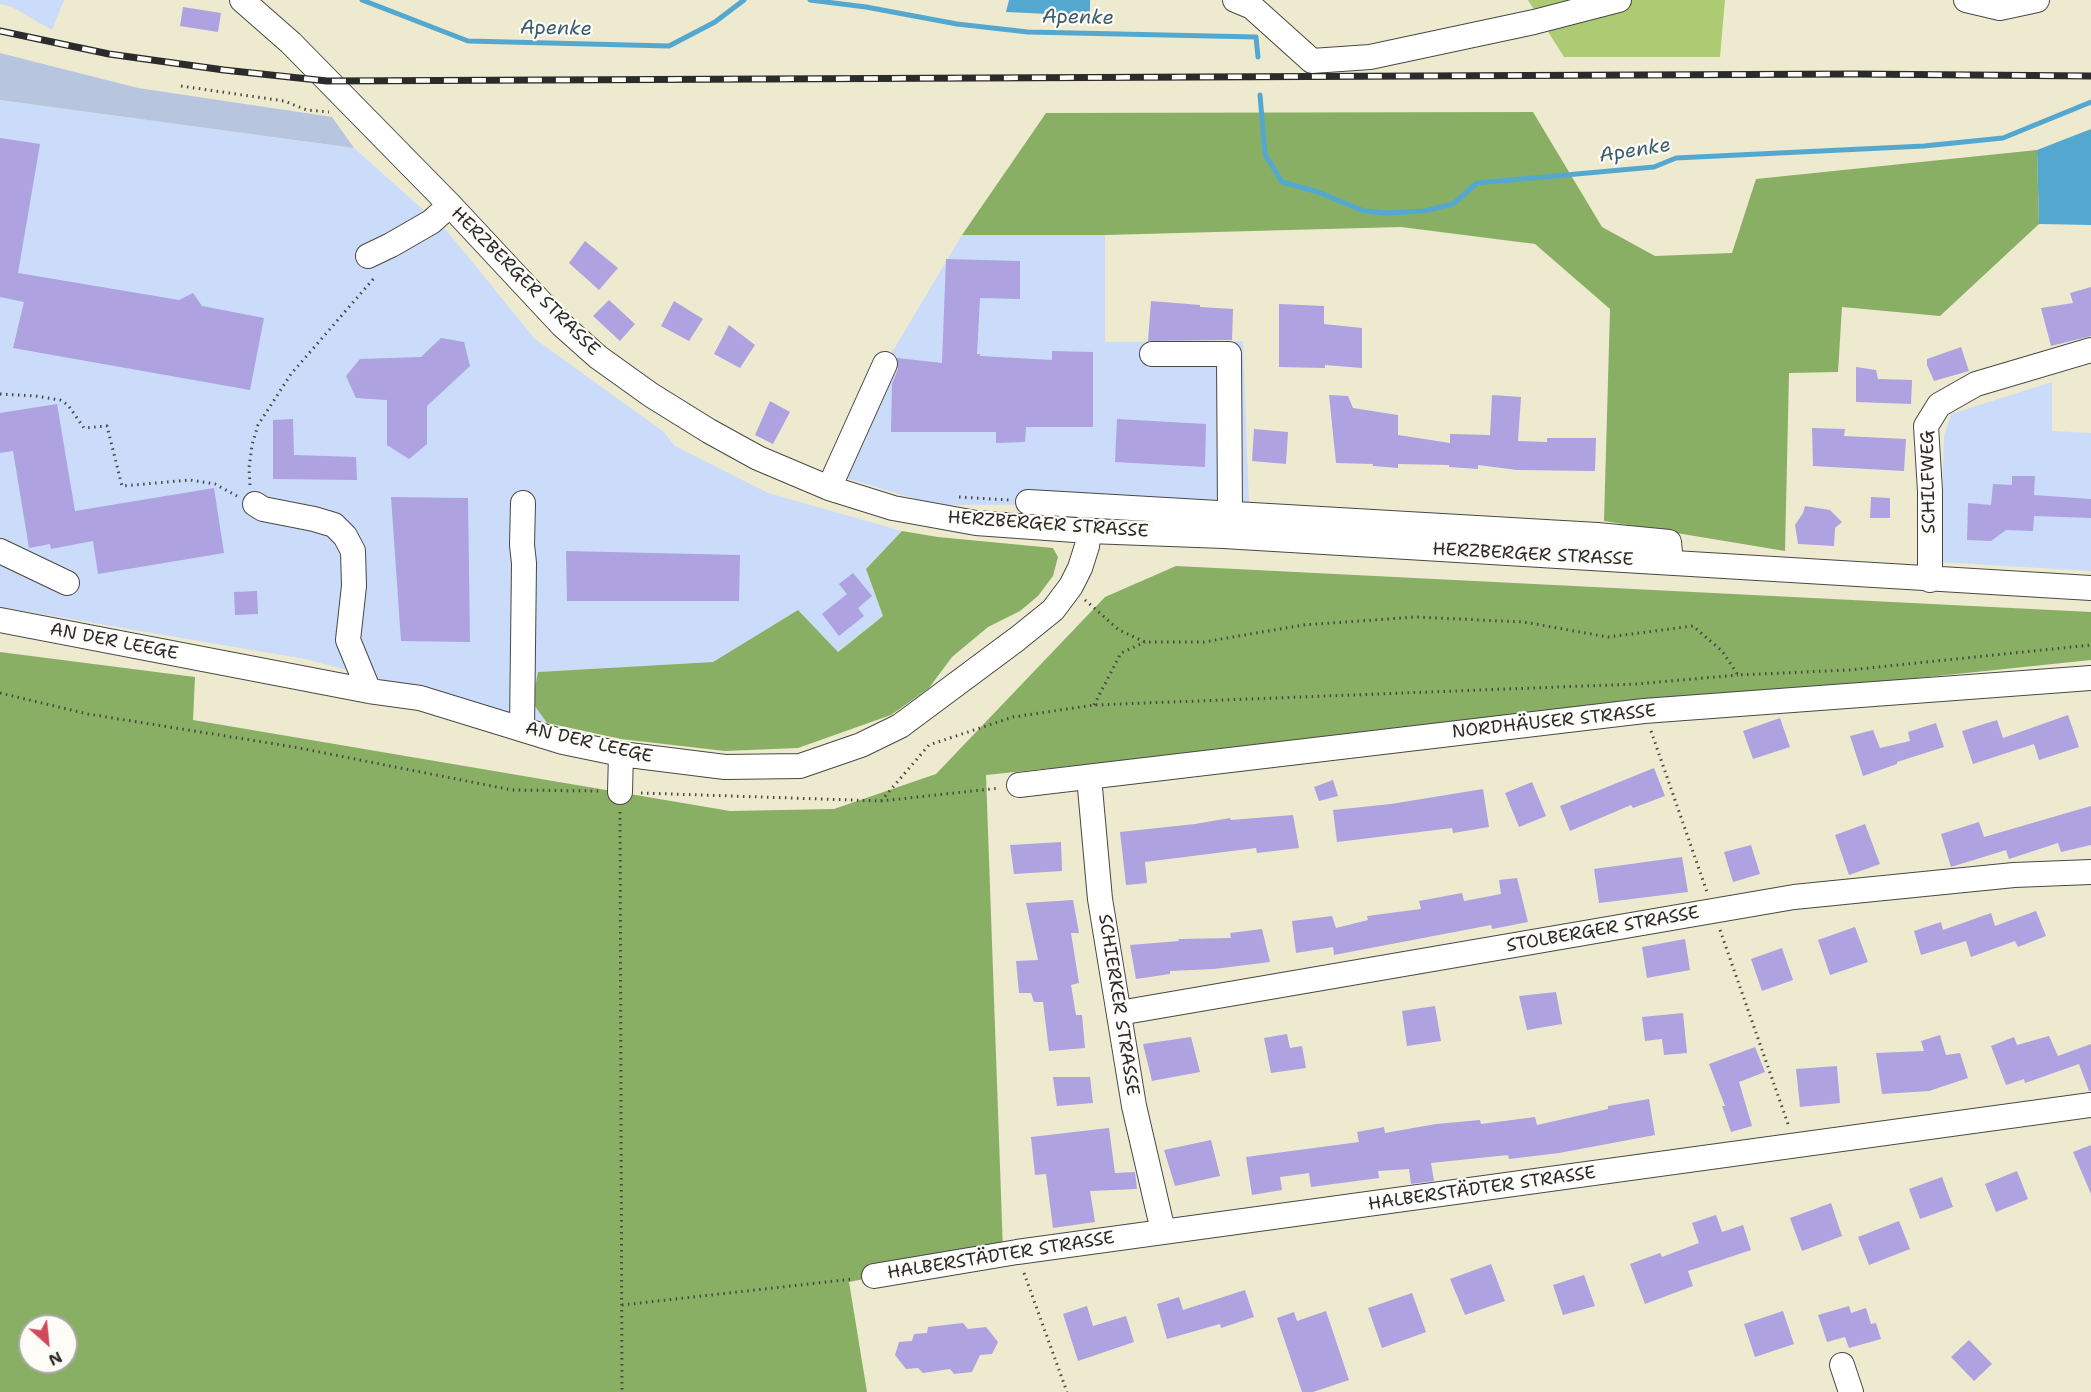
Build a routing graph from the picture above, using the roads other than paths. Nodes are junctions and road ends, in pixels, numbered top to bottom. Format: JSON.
{"nodes":[{"id":1,"x":242,"y":0,"type":"edge"},
{"id":2,"x":1235,"y":0,"type":"edge"},
{"id":3,"x":1619,"y":0,"type":"edge"},
{"id":4,"x":1966,"y":0,"type":"edge"},
{"id":5,"x":2037,"y":0,"type":"edge"},
{"id":6,"x":450,"y":205,"type":"junction"},
{"id":7,"x":374,"y":263,"type":"road end"},
{"id":8,"x":2091,"y":350,"type":"edge"},
{"id":9,"x":1152,"y":354,"type":"dead end"},
{"id":10,"x":885,"y":364,"type":"dead end"},
{"id":11,"x":829,"y":488,"type":"junction"},
{"id":12,"x":1028,"y":502,"type":"dead end"},
{"id":13,"x":255,"y":504,"type":"road end"},
{"id":14,"x":523,"y":504,"type":"dead end"},
{"id":15,"x":1230,"y":514,"type":"junction"},
{"id":16,"x":1089,"y":531,"type":"junction"},
{"id":17,"x":0,"y":551,"type":"edge"},
{"id":18,"x":1671,"y":563,"type":"junction"},
{"id":19,"x":1930,"y":580,"type":"junction"},
{"id":20,"x":67,"y":583,"type":"dead end"},
{"id":21,"x":2091,"y":588,"type":"edge"},
{"id":22,"x":0,"y":620,"type":"edge"},
{"id":23,"x":2091,"y":678,"type":"edge"},
{"id":24,"x":369,"y":690,"type":"junction"},
{"id":25,"x":522,"y":729,"type":"junction"},
{"id":26,"x":621,"y":754,"type":"junction"},
{"id":27,"x":1089,"y":777,"type":"junction"},
{"id":28,"x":1019,"y":785,"type":"road end"},
{"id":29,"x":620,"y":792,"type":"road end"},
{"id":30,"x":2091,"y":872,"type":"edge"},
{"id":31,"x":1119,"y":1013,"type":"junction"},
{"id":32,"x":2091,"y":1105,"type":"edge"},
{"id":33,"x":1163,"y":1231,"type":"junction"},
{"id":34,"x":874,"y":1276,"type":"road end"},
{"id":35,"x":1842,"y":1365,"type":"dead end"},
{"id":36,"x":1851,"y":1392,"type":"edge"}],
"edges":[{"from":1,"to":6,"type":"street","name":"HERZBERGER STRASSE"},
{"from":2,"to":3,"type":"street"},
{"from":4,"to":5,"type":"street"},
{"from":6,"to":7,"type":"street"},
{"from":6,"to":11,"type":"street","name":"HERZBERGER STRASSE"},
{"from":8,"to":19,"type":"street","name":"SCHILFWEG"},
{"from":9,"to":15,"type":"street"},
{"from":10,"to":11,"type":"street"},
{"from":11,"to":16,"type":"street","name":"HERZBERGER STRASSE"},
{"from":12,"to":15,"type":"street","name":"HERZBERGER STRASSE"},
{"from":13,"to":24,"type":"street"},
{"from":14,"to":25,"type":"street"},
{"from":15,"to":18,"type":"street","name":"HERZBERGER STRASSE"},
{"from":16,"to":18,"type":"street","name":"HERZBERGER STRASSE"},
{"from":16,"to":26,"type":"street","name":"AN DER LEEGE"},
{"from":17,"to":20,"type":"street"},
{"from":18,"to":19,"type":"street","name":"HERZBERGER STRASSE"},
{"from":19,"to":21,"type":"street","name":"HERZBERGER STRASSE"},
{"from":22,"to":24,"type":"street","name":"AN DER LEEGE"},
{"from":23,"to":27,"type":"street","name":"NORDHÄUSER STRASSE"},
{"from":24,"to":25,"type":"street","name":"AN DER LEEGE"},
{"from":25,"to":26,"type":"street","name":"AN DER LEEGE"},
{"from":26,"to":29,"type":"street"},
{"from":27,"to":28,"type":"street","name":"NORDHÄUSER STRASSE"},
{"from":27,"to":31,"type":"street","name":"SCHIERKER STRASSE"},
{"from":30,"to":31,"type":"street","name":"STOLBERGER STRASSE"},
{"from":31,"to":33,"type":"street","name":"SCHIERKER STRASSE"},
{"from":32,"to":33,"type":"street","name":"HALBERSTÄDTER STRASSE"},
{"from":33,"to":34,"type":"street","name":"HALBERSTÄDTER STRASSE"},
{"from":35,"to":36,"type":"street"}]}
